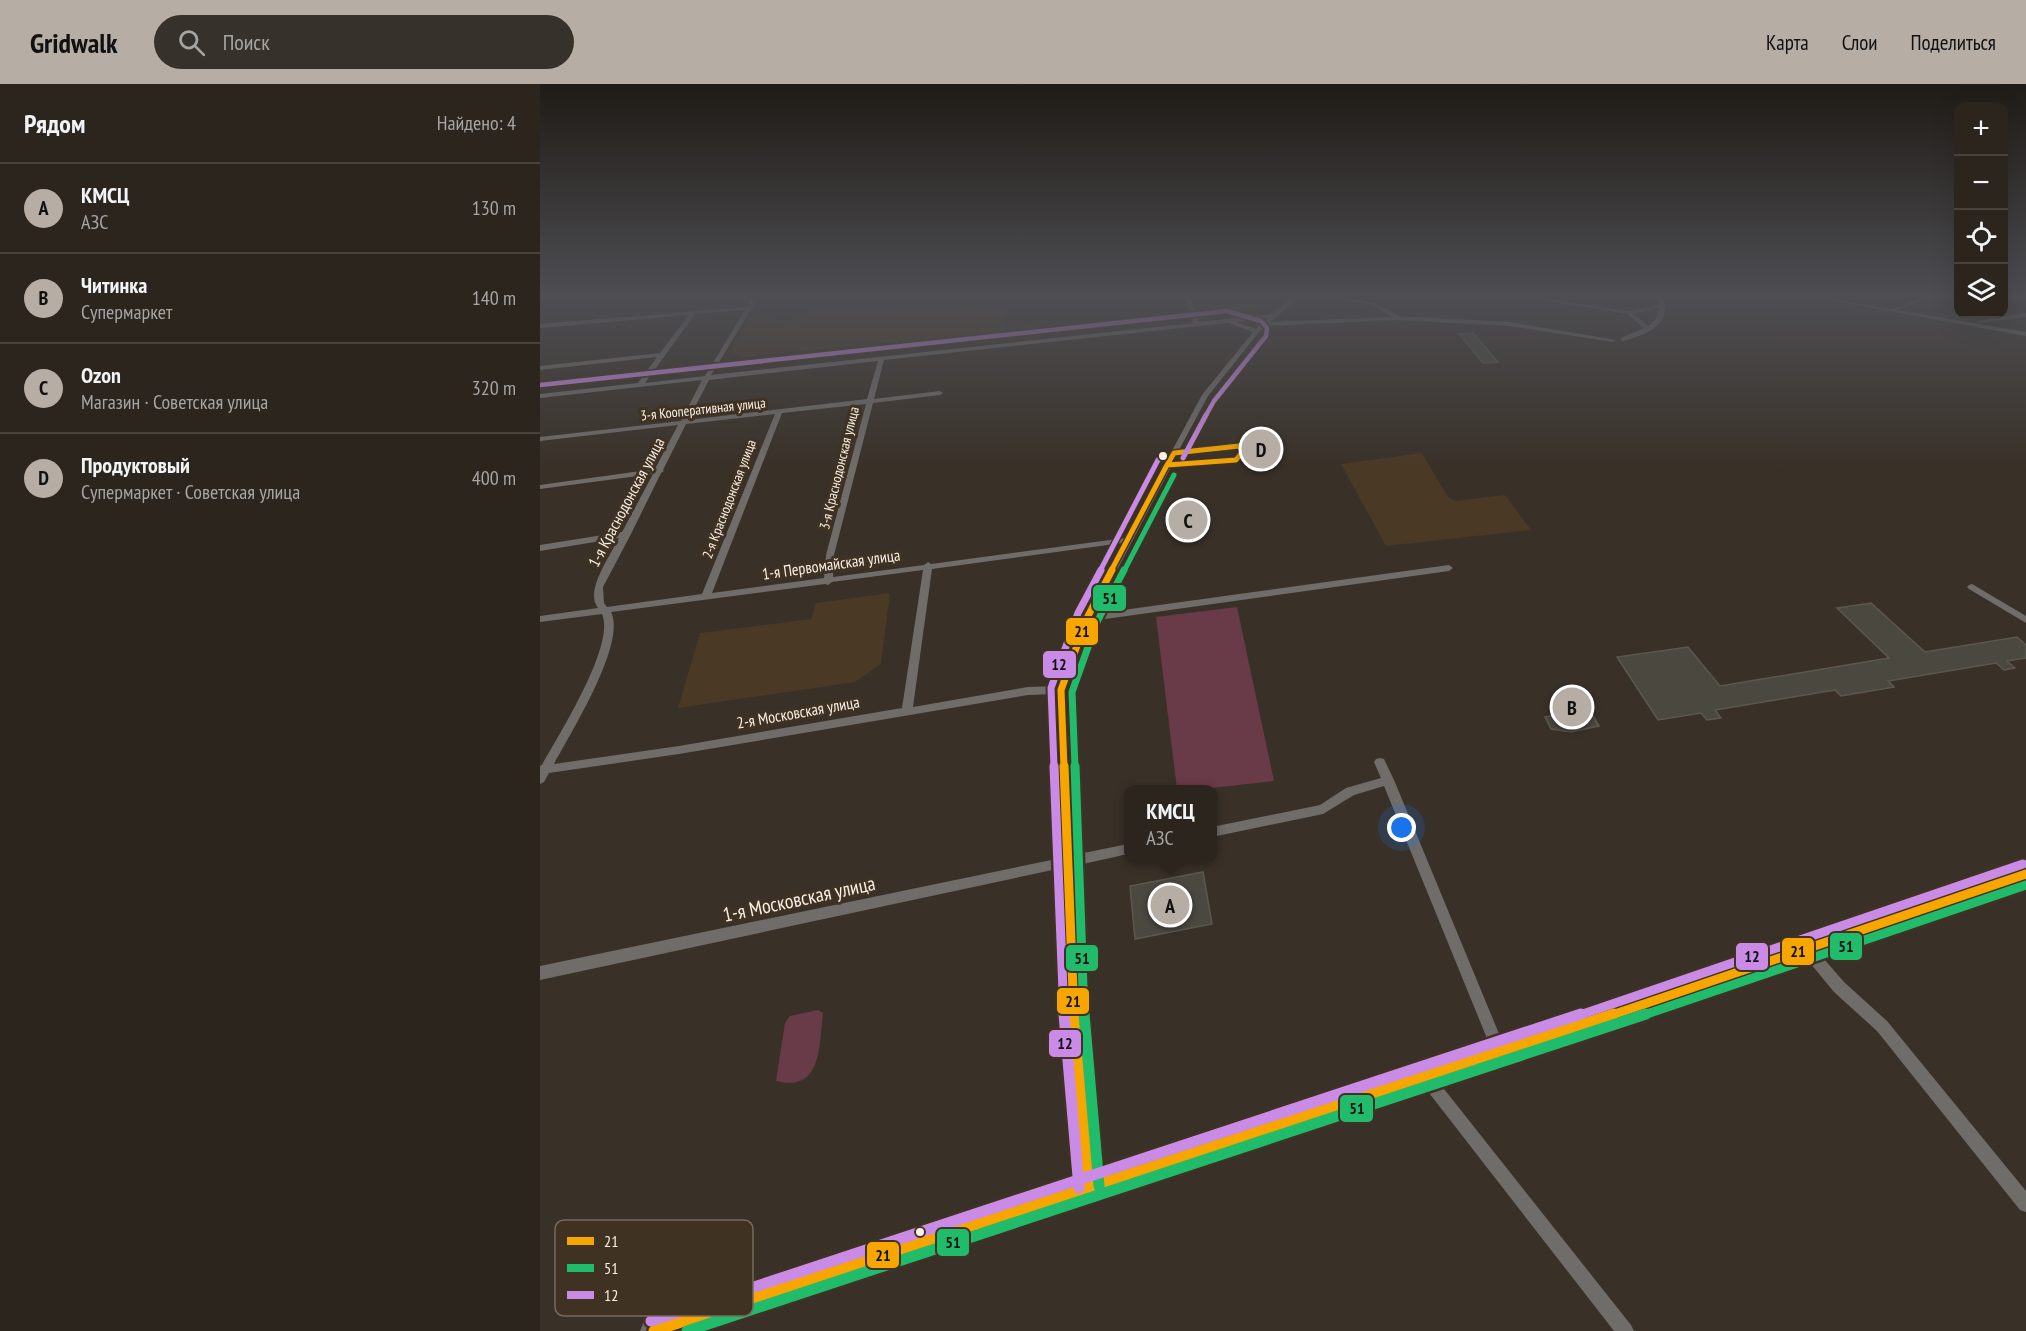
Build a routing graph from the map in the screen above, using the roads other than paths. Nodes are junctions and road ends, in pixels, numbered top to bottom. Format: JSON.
{"nodes":[{"id":1,"x":722,"y":353,"type":"edge"},
{"id":2,"x":942,"y":353,"type":"edge"},
{"id":3,"x":1238,"y":353,"type":"edge"},
{"id":4,"x":660,"y":355,"type":"joint"},
{"id":5,"x":880,"y":360,"type":"junction"},
{"id":6,"x":540,"y":368,"type":"edge"},
{"id":7,"x":706,"y":379,"type":"junction"},
{"id":8,"x":640,"y":385,"type":"junction"},
{"id":9,"x":940,"y":393,"type":"dead end"},
{"id":10,"x":540,"y":396,"type":"edge"},
{"id":11,"x":869,"y":400,"type":"junction"},
{"id":12,"x":779,"y":412,"type":"junction"},
{"id":13,"x":685,"y":423,"type":"junction"},
{"id":14,"x":540,"y":439,"type":"edge"},
{"id":15,"x":1174,"y":453,"type":"junction"},
{"id":16,"x":1167,"y":465,"type":"junction"},
{"id":17,"x":660,"y":471,"type":"junction"},
{"id":18,"x":540,"y":487,"type":"edge"},
{"id":19,"x":627,"y":534,"type":"junction"},
{"id":20,"x":1127,"y":540,"type":"junction"},
{"id":21,"x":540,"y":548,"type":"edge"},
{"id":22,"x":928,"y":565,"type":"junction"},
{"id":23,"x":1449,"y":568,"type":"dead end"},
{"id":24,"x":828,"y":582,"type":"junction"},
{"id":25,"x":1972,"y":587,"type":"dead end"},
{"id":26,"x":706,"y":596,"type":"junction"},
{"id":27,"x":607,"y":611,"type":"junction"},
{"id":28,"x":1087,"y":618,"type":"junction"},
{"id":29,"x":540,"y":619,"type":"edge"},
{"id":30,"x":2026,"y":620,"type":"edge"},
{"id":31,"x":1061,"y":690,"type":"junction"},
{"id":32,"x":908,"y":710,"type":"junction"},
{"id":33,"x":1380,"y":762,"type":"dead end"},
{"id":34,"x":542,"y":773,"type":"edge"},
{"id":35,"x":1388,"y":780,"type":"junction"},
{"id":36,"x":1217,"y":831,"type":"edge"},
{"id":37,"x":1124,"y":850,"type":"edge"},
{"id":38,"x":1066,"y":862,"type":"junction"},
{"id":39,"x":2026,"y":874,"type":"edge"},
{"id":40,"x":1806,"y":948,"type":"junction"},
{"id":41,"x":540,"y":973,"type":"edge"},
{"id":42,"x":1500,"y":1053,"type":"junction"},
{"id":43,"x":1424,"y":1076,"type":"junction"},
{"id":44,"x":1089,"y":1187,"type":"junction"},
{"id":45,"x":2026,"y":1204,"type":"edge"},
{"id":46,"x":753,"y":1298,"type":"edge"},
{"id":47,"x":699,"y":1316,"type":"edge"},
{"id":48,"x":654,"y":1331,"type":"edge"},
{"id":49,"x":1625,"y":1331,"type":"edge"}],
"edges":[{"from":1,"to":7,"type":"street","name":"1-я Краснодонская улица"},
{"from":2,"to":5,"type":"street"},
{"from":3,"to":15,"type":"street"},
{"from":4,"to":6,"type":"street"},
{"from":4,"to":8,"type":"street"},
{"from":5,"to":7,"type":"street"},
{"from":5,"to":11,"type":"street","name":"3-я Краснодонская улица"},
{"from":7,"to":8,"type":"street"},
{"from":7,"to":13,"type":"street","name":"1-я Краснодонская улица"},
{"from":8,"to":10,"type":"street"},
{"from":9,"to":11,"type":"street","name":"3-я Кооперативная улица"},
{"from":11,"to":12,"type":"street","name":"3-я Кооперативная улица"},
{"from":11,"to":24,"type":"street","name":"3-я Краснодонская улица"},
{"from":12,"to":13,"type":"street","name":"3-я Кооперативная улица"},
{"from":12,"to":26,"type":"street","name":"2-я Краснодонская улица"},
{"from":13,"to":14,"type":"street","name":"3-я Кооперативная улица"},
{"from":13,"to":17,"type":"street","name":"1-я Краснодонская улица"},
{"from":15,"to":16,"type":"street"},
{"from":15,"to":16,"type":"street"},
{"from":16,"to":20,"type":"street"},
{"from":17,"to":18,"type":"street"},
{"from":17,"to":19,"type":"street","name":"1-я Краснодонская улица"},
{"from":19,"to":21,"type":"street"},
{"from":19,"to":27,"type":"street","name":"1-я Краснодонская улица"},
{"from":20,"to":22,"type":"street","name":"1-я Первомайская улица"},
{"from":20,"to":28,"type":"street"},
{"from":22,"to":24,"type":"street","name":"1-я Первомайская улица"},
{"from":22,"to":32,"type":"street"},
{"from":23,"to":28,"type":"street"},
{"from":24,"to":26,"type":"street","name":"1-я Первомайская улица"},
{"from":25,"to":30,"type":"street"},
{"from":26,"to":27,"type":"street","name":"1-я Первомайская улица"},
{"from":27,"to":29,"type":"street","name":"1-я Первомайская улица"},
{"from":27,"to":34,"type":"street","name":"1-я Краснодонская улица"},
{"from":28,"to":31,"type":"street"},
{"from":31,"to":32,"type":"street","name":"2-я Московская улица"},
{"from":31,"to":38,"type":"street"},
{"from":32,"to":34,"type":"street","name":"2-я Московская улица"},
{"from":33,"to":35,"type":"street"},
{"from":35,"to":36,"type":"street"},
{"from":35,"to":42,"type":"street"},
{"from":37,"to":38,"type":"street","name":"1-я Московская улица"},
{"from":38,"to":41,"type":"street","name":"1-я Московская улица"},
{"from":38,"to":44,"type":"street"},
{"from":39,"to":40,"type":"main road"},
{"from":40,"to":42,"type":"main road"},
{"from":40,"to":45,"type":"street"},
{"from":42,"to":43,"type":"main road"},
{"from":43,"to":44,"type":"main road"},
{"from":43,"to":49,"type":"street"},
{"from":44,"to":46,"type":"main road"},
{"from":47,"to":48,"type":"main road"}]}
